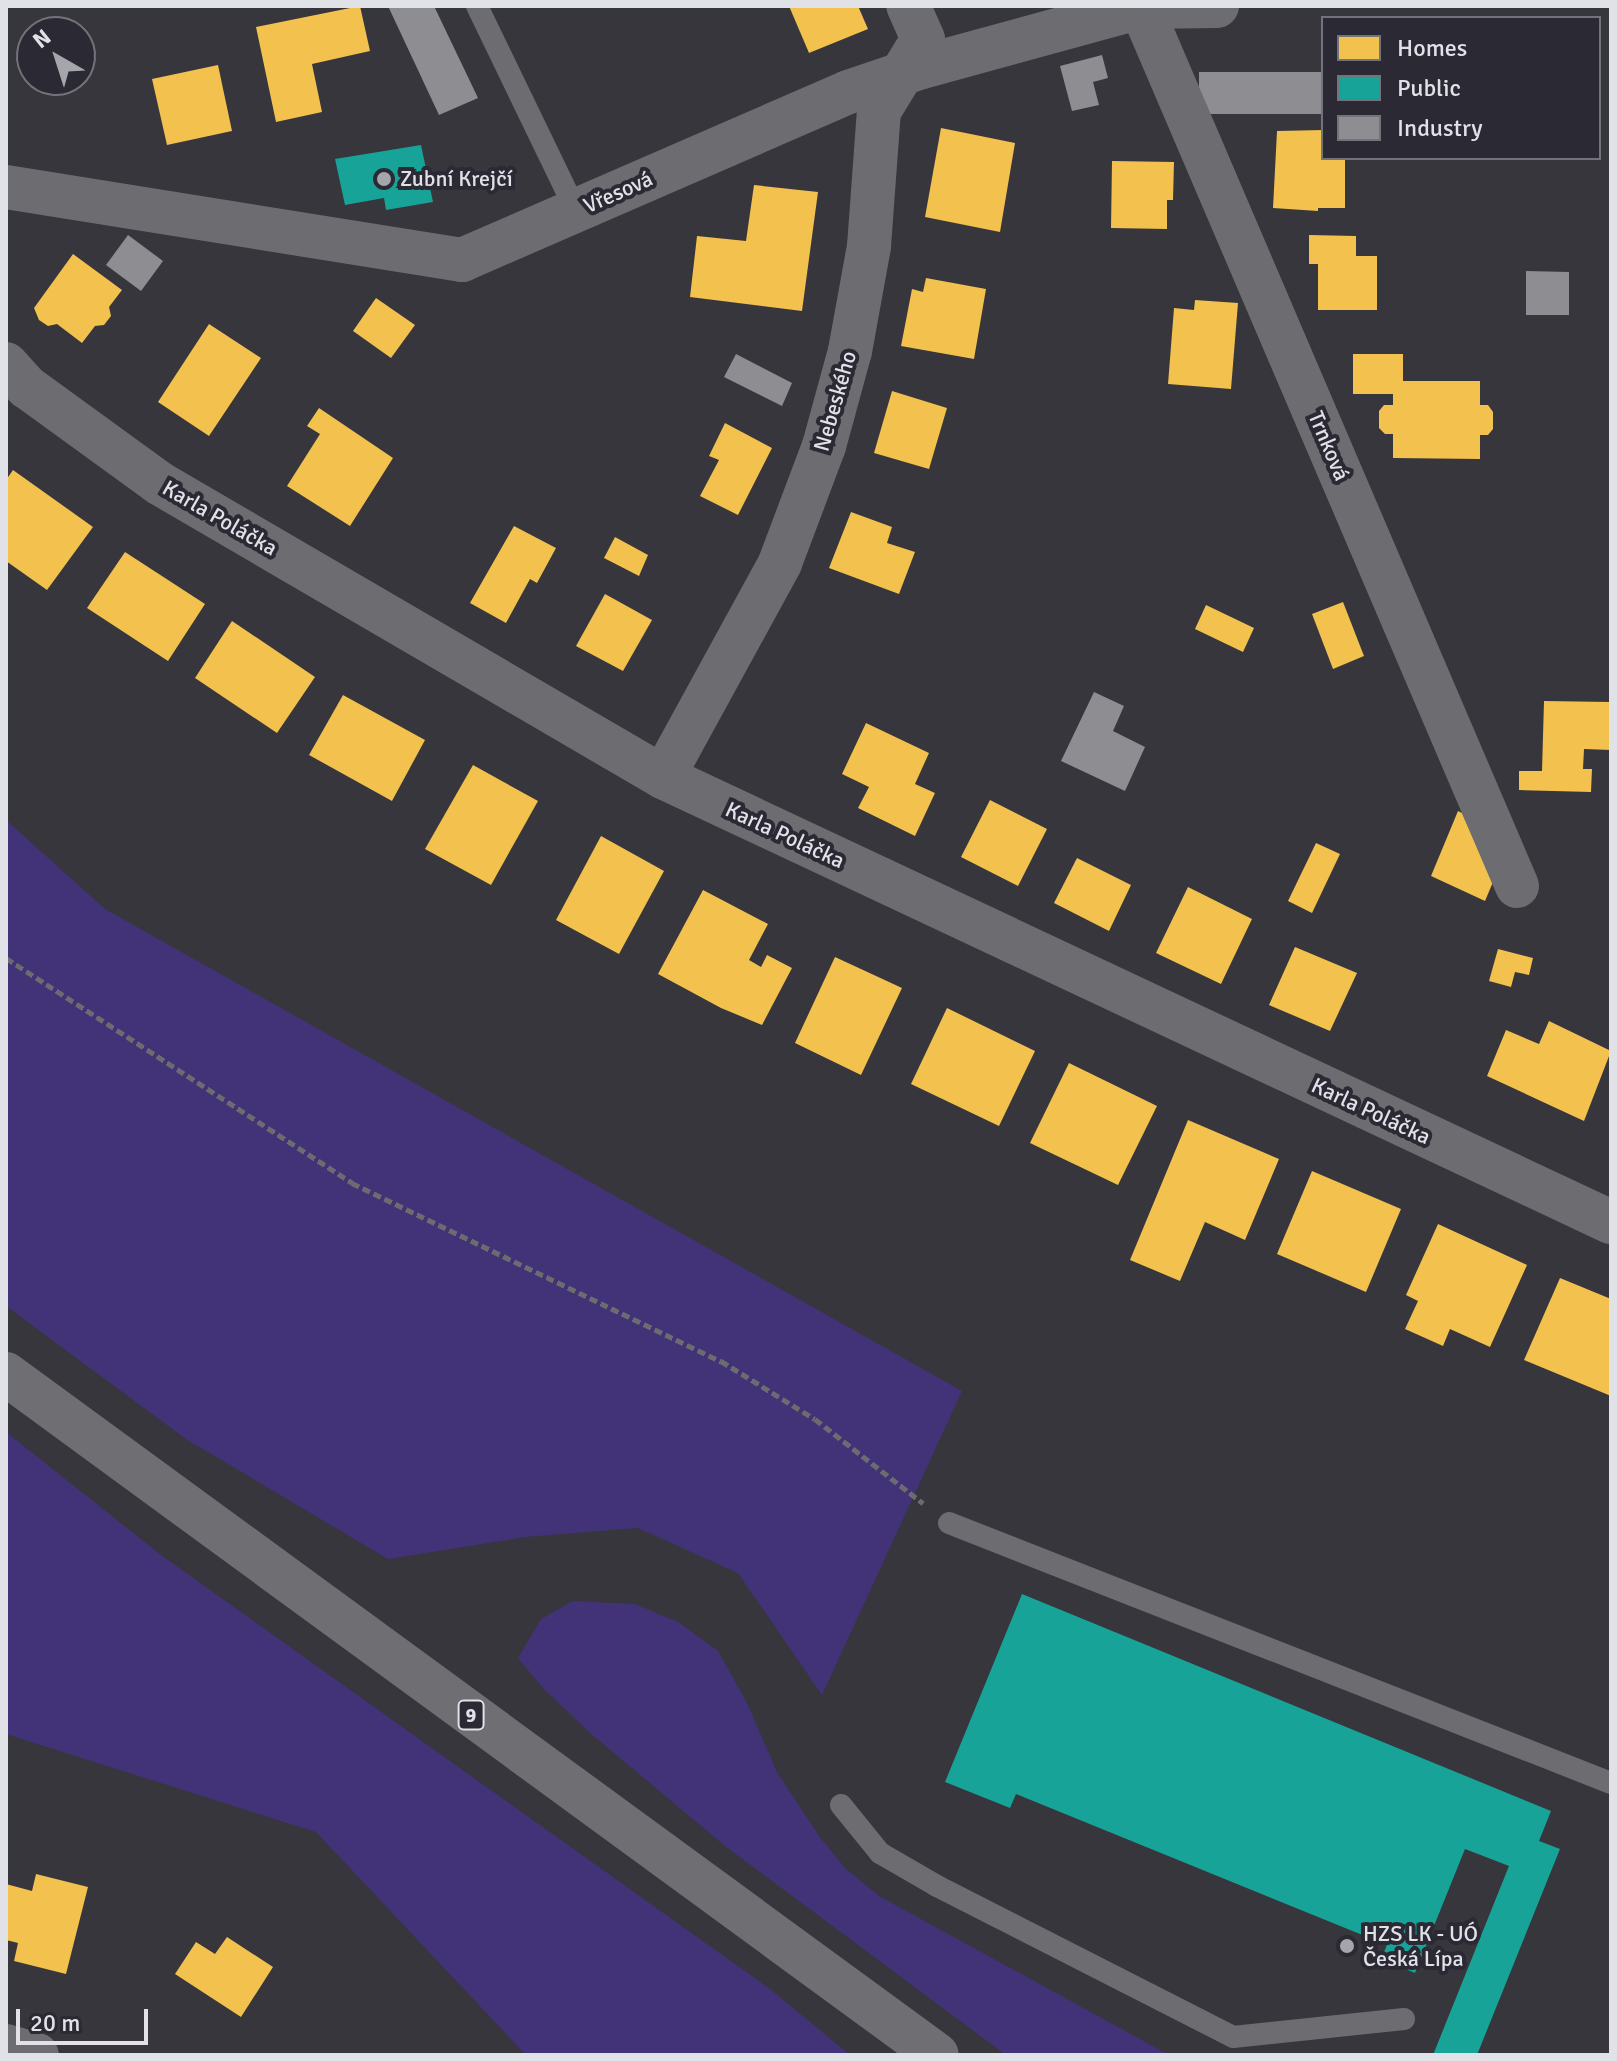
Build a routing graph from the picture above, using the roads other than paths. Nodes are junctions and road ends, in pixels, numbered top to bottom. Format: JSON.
{"nodes":[{"id":1,"x":477,"y":6,"type":"edge"},
{"id":2,"x":908,"y":6,"type":"edge"},
{"id":3,"x":1217,"y":6,"type":"edge"},
{"id":4,"x":1141,"y":7,"type":"edge"},
{"id":5,"x":898,"y":76,"type":"junction"},
{"id":6,"x":6,"y":187,"type":"edge"},
{"id":7,"x":576,"y":211,"type":"junction"},
{"id":8,"x":6,"y":364,"type":"edge"},
{"id":9,"x":663,"y":777,"type":"junction"},
{"id":10,"x":1517,"y":886,"type":"dead end"},
{"id":11,"x":1611,"y":1222,"type":"edge"},
{"id":12,"x":6,"y":1374,"type":"edge"},
{"id":13,"x":949,"y":1523,"type":"road end"},
{"id":14,"x":1611,"y":1783,"type":"edge"},
{"id":15,"x":841,"y":1805,"type":"dead end"},
{"id":16,"x":1404,"y":2019,"type":"dead end"},
{"id":17,"x":6,"y":2046,"type":"edge"},
{"id":18,"x":37,"y":2055,"type":"edge"},
{"id":19,"x":937,"y":2055,"type":"edge"}],
"edges":[{"from":1,"to":7,"type":"lane"},
{"from":2,"to":5,"type":"street","name":"Nebeského"},
{"from":3,"to":4,"type":"street","name":"Vřesová"},
{"from":4,"to":5,"type":"street","name":"Vřesová"},
{"from":4,"to":10,"type":"street","name":"Trnková"},
{"from":5,"to":7,"type":"street","name":"Vřesová"},
{"from":5,"to":9,"type":"street","name":"Nebeského"},
{"from":6,"to":7,"type":"street","name":"Vřesová"},
{"from":8,"to":9,"type":"street","name":"Karla Poláčka"},
{"from":9,"to":11,"type":"street","name":"Karla Poláčka"},
{"from":12,"to":19,"type":"main road","number":"9"},
{"from":13,"to":14,"type":"lane"},
{"from":15,"to":16,"type":"lane"},
{"from":17,"to":18,"type":"street"}]}
